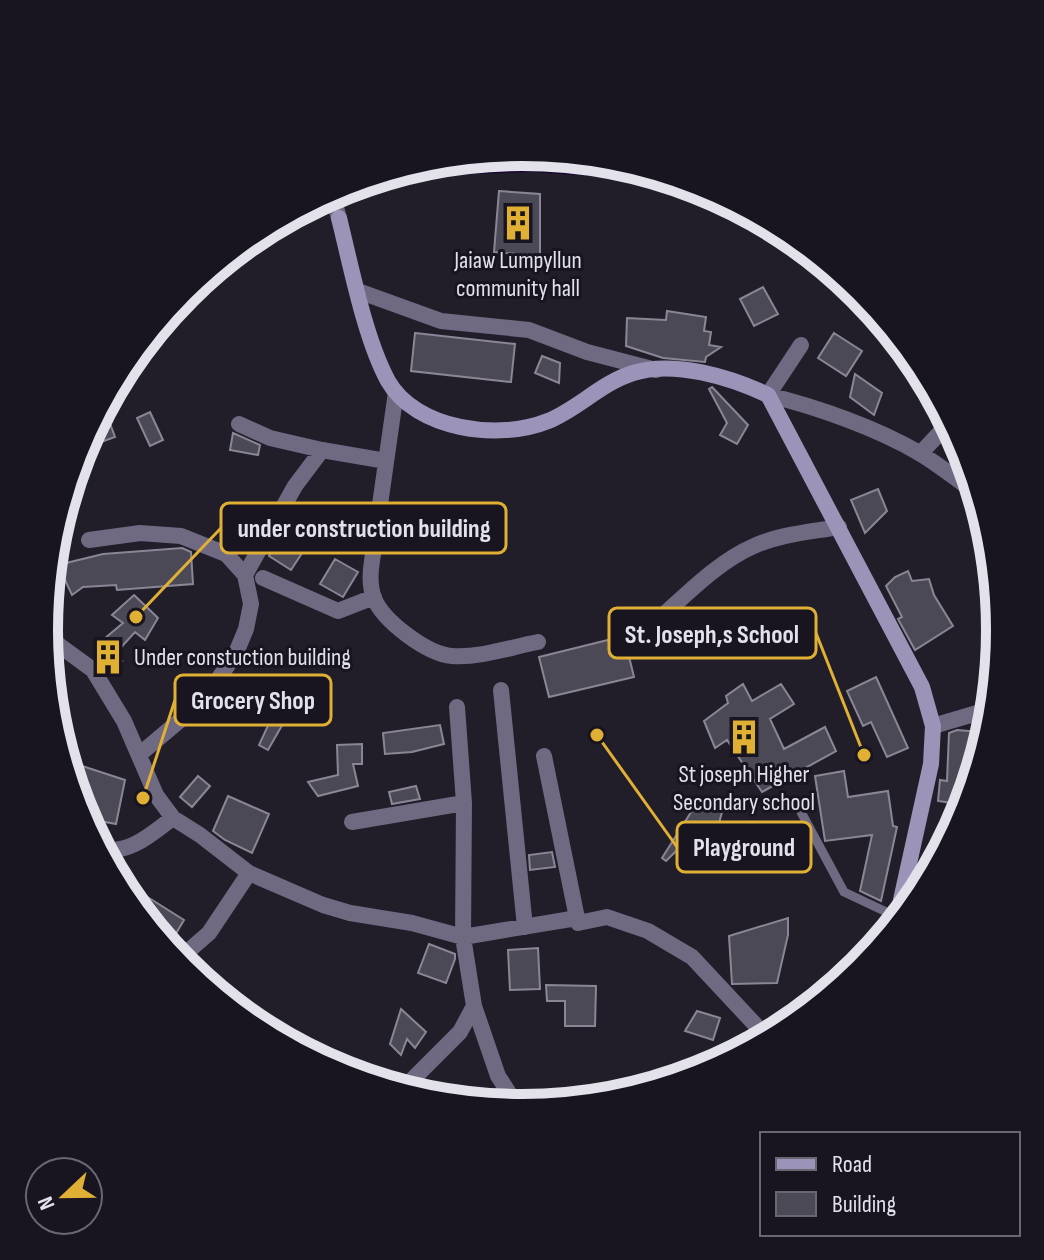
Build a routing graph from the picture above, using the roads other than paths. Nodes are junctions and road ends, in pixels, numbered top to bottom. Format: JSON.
{"nodes":[{"id":1,"x":335,"y":205,"type":"edge"},
{"id":2,"x":358,"y":291,"type":"junction"},
{"id":3,"x":801,"y":345,"type":"dead end"},
{"id":4,"x":657,"y":370,"type":"junction"},
{"id":5,"x":396,"y":392,"type":"junction"},
{"id":6,"x":768,"y":395,"type":"junction"},
{"id":7,"x":239,"y":424,"type":"dead end"},
{"id":8,"x":941,"y":431,"type":"edge"},
{"id":9,"x":322,"y":450,"type":"junction"},
{"id":10,"x":920,"y":454,"type":"junction"},
{"id":11,"x":386,"y":461,"type":"junction"},
{"id":12,"x":962,"y":483,"type":"edge"},
{"id":13,"x":839,"y":527,"type":"junction"},
{"id":14,"x":89,"y":540,"type":"dead end"},
{"id":15,"x":245,"y":575,"type":"junction"},
{"id":16,"x":263,"y":578,"type":"dead end"},
{"id":17,"x":374,"y":597,"type":"junction"},
{"id":18,"x":660,"y":618,"type":"dead end"},
{"id":19,"x":538,"y":642,"type":"dead end"},
{"id":20,"x":58,"y":645,"type":"edge"},
{"id":21,"x":501,"y":690,"type":"dead end"},
{"id":22,"x":457,"y":707,"type":"dead end"},
{"id":23,"x":978,"y":713,"type":"edge"},
{"id":24,"x":933,"y":726,"type":"junction"},
{"id":25,"x":140,"y":754,"type":"junction"},
{"id":26,"x":544,"y":756,"type":"dead end"},
{"id":27,"x":464,"y":803,"type":"junction"},
{"id":28,"x":801,"y":812,"type":"dead end"},
{"id":29,"x":173,"y":818,"type":"junction"},
{"id":30,"x":352,"y":822,"type":"dead end"},
{"id":31,"x":114,"y":850,"type":"edge"},
{"id":32,"x":249,"y":873,"type":"junction"},
{"id":33,"x":902,"y":896,"type":"edge"},
{"id":34,"x":889,"y":913,"type":"edge"},
{"id":35,"x":577,"y":918,"type":"junction"},
{"id":36,"x":525,"y":927,"type":"junction"},
{"id":37,"x":463,"y":937,"type":"junction"},
{"id":38,"x":188,"y":951,"type":"edge"},
{"id":39,"x":474,"y":1006,"type":"junction"},
{"id":40,"x":759,"y":1029,"type":"edge"},
{"id":41,"x":412,"y":1080,"type":"edge"},
{"id":42,"x":509,"y":1094,"type":"edge"}],
"edges":[{"from":1,"to":2,"type":"street"},
{"from":2,"to":4,"type":"street"},
{"from":2,"to":5,"type":"street"},
{"from":3,"to":6,"type":"street"},
{"from":4,"to":5,"type":"street"},
{"from":4,"to":6,"type":"street"},
{"from":5,"to":11,"type":"street"},
{"from":6,"to":10,"type":"street"},
{"from":6,"to":13,"type":"street"},
{"from":7,"to":9,"type":"street"},
{"from":8,"to":10,"type":"street"},
{"from":9,"to":11,"type":"street"},
{"from":9,"to":15,"type":"street"},
{"from":10,"to":12,"type":"street"},
{"from":11,"to":17,"type":"street"},
{"from":13,"to":18,"type":"street"},
{"from":13,"to":24,"type":"street"},
{"from":14,"to":15,"type":"street"},
{"from":15,"to":25,"type":"street"},
{"from":16,"to":17,"type":"street"},
{"from":17,"to":19,"type":"street"},
{"from":20,"to":25,"type":"street"},
{"from":21,"to":36,"type":"street"},
{"from":22,"to":27,"type":"street"},
{"from":23,"to":24,"type":"street"},
{"from":24,"to":33,"type":"street"},
{"from":25,"to":29,"type":"street"},
{"from":26,"to":35,"type":"street"},
{"from":27,"to":30,"type":"street"},
{"from":27,"to":37,"type":"street"},
{"from":28,"to":34,"type":"lane"},
{"from":29,"to":31,"type":"street"},
{"from":29,"to":32,"type":"street"},
{"from":32,"to":37,"type":"street"},
{"from":32,"to":38,"type":"street"},
{"from":35,"to":36,"type":"street"},
{"from":35,"to":40,"type":"street"},
{"from":36,"to":37,"type":"street"},
{"from":37,"to":39,"type":"street"},
{"from":39,"to":41,"type":"street"},
{"from":39,"to":42,"type":"street"}]}
